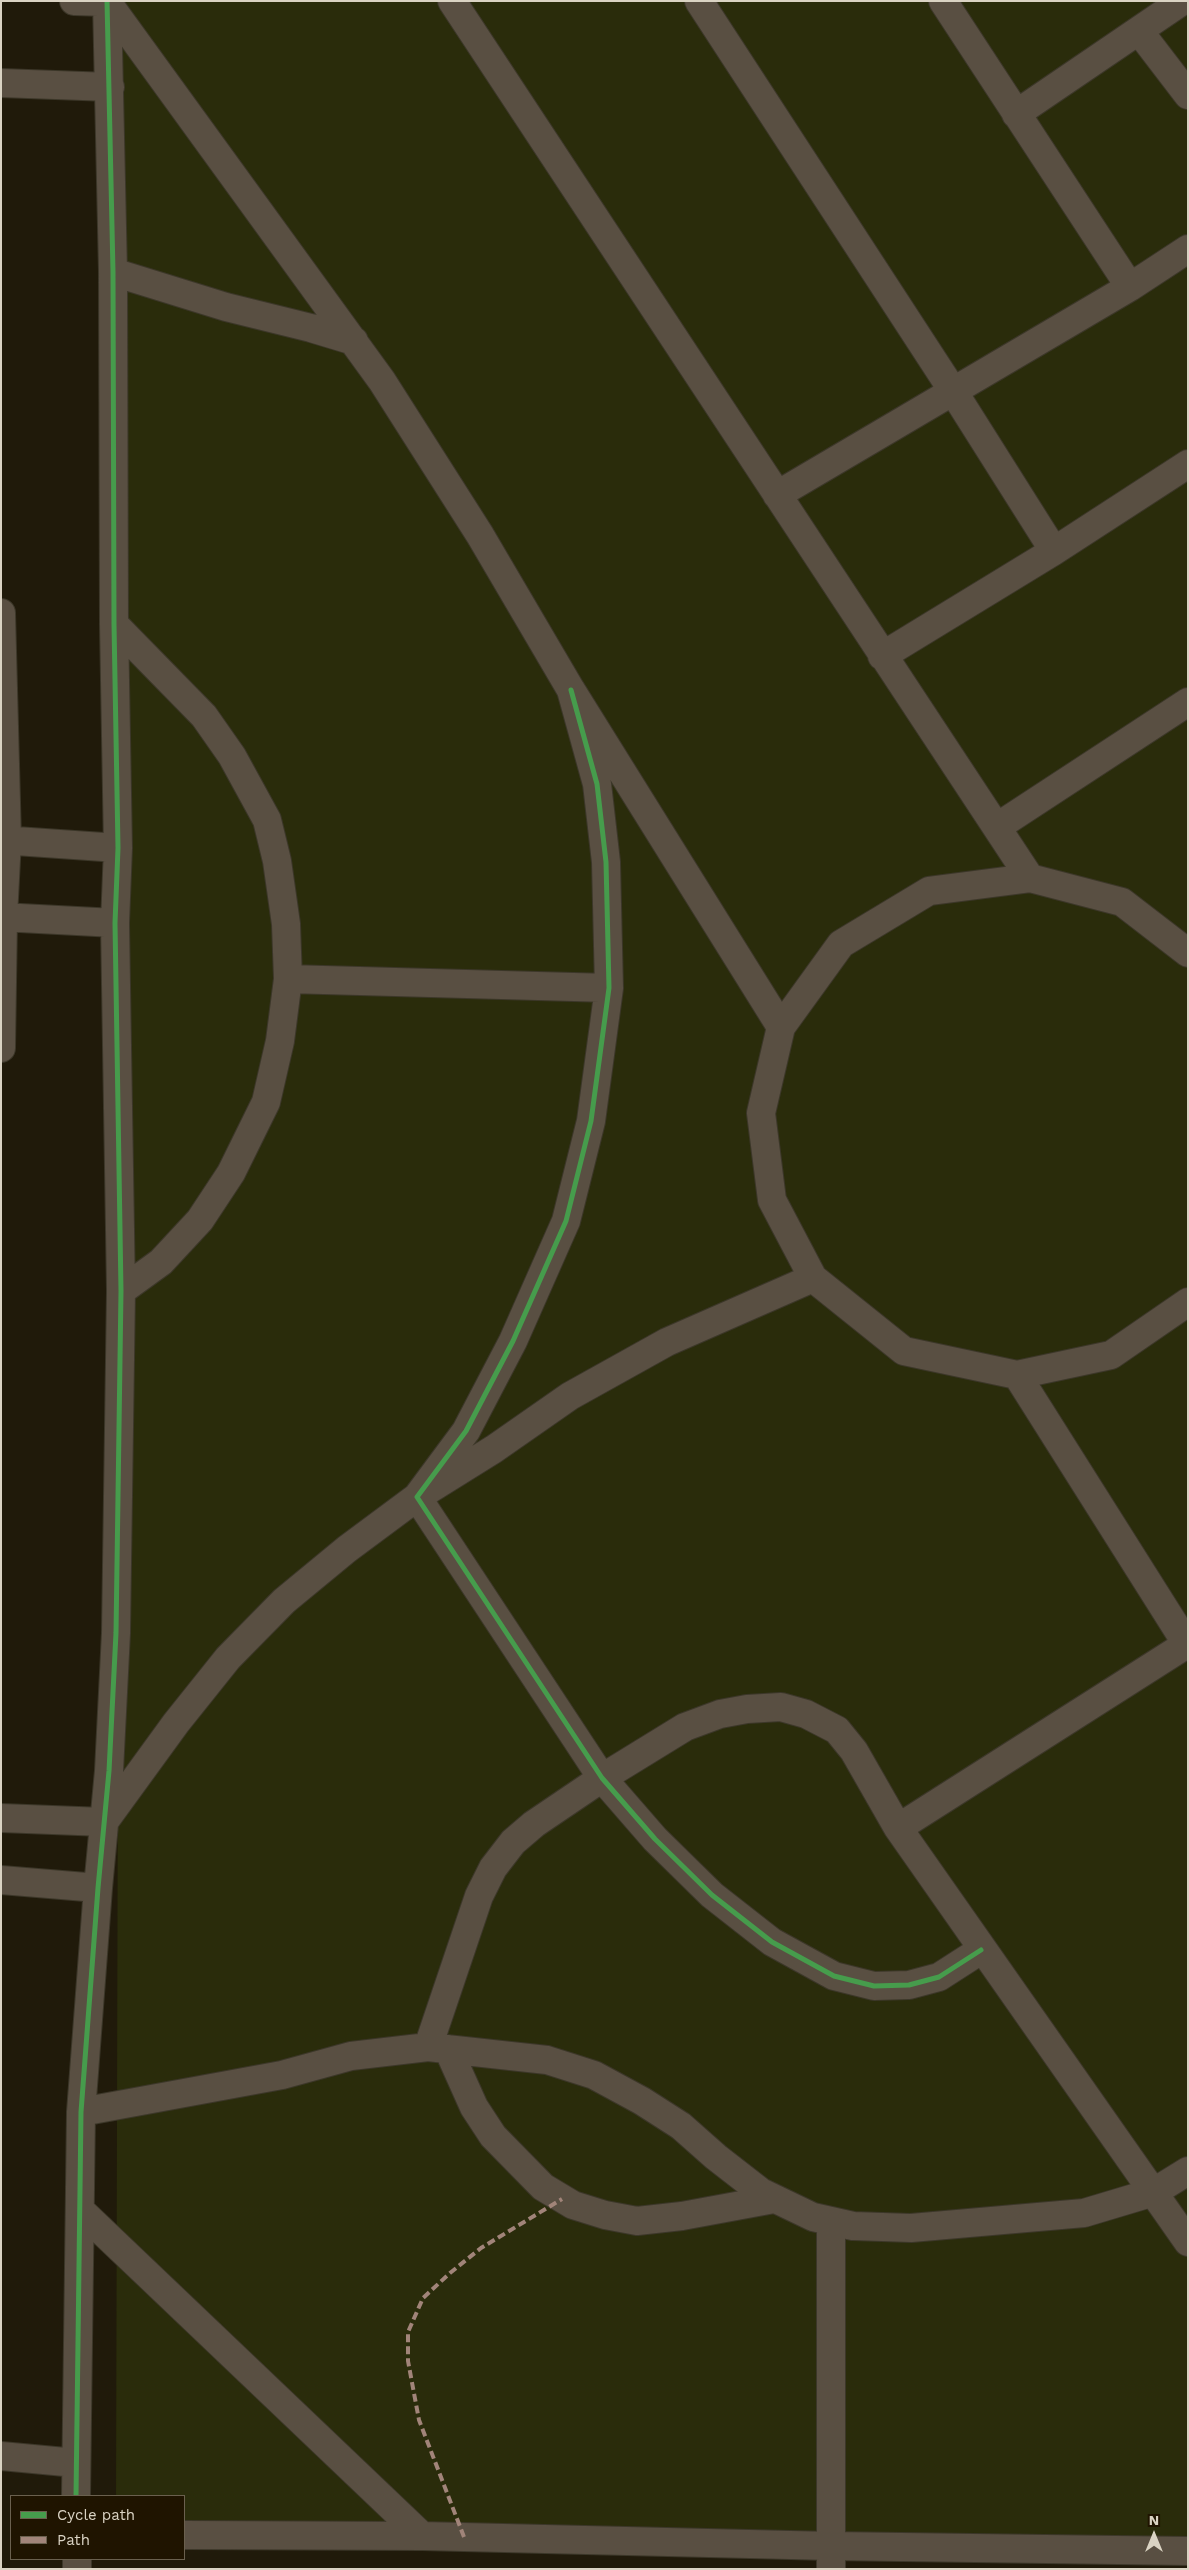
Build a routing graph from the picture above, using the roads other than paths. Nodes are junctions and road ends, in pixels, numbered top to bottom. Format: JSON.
{"nodes":[{"id":1,"x":74,"y":1,"type":"edge"},
{"id":2,"x":452,"y":1,"type":"edge"},
{"id":3,"x":699,"y":1,"type":"edge"},
{"id":4,"x":943,"y":1,"type":"edge"},
{"id":5,"x":1182,"y":1,"type":"edge"},
{"id":6,"x":107,"y":2,"type":"edge"},
{"id":7,"x":1139,"y":31,"type":"junction"},
{"id":8,"x":1,"y":84,"type":"edge"},
{"id":9,"x":110,"y":87,"type":"junction"},
{"id":10,"x":1188,"y":95,"type":"edge"},
{"id":11,"x":1016,"y":114,"type":"junction"},
{"id":12,"x":1188,"y":249,"type":"edge"},
{"id":13,"x":113,"y":272,"type":"junction"},
{"id":14,"x":1130,"y":287,"type":"junction"},
{"id":15,"x":354,"y":341,"type":"junction"},
{"id":16,"x":953,"y":391,"type":"junction"},
{"id":17,"x":1188,"y":464,"type":"edge"},
{"id":18,"x":778,"y":495,"type":"junction"},
{"id":19,"x":1054,"y":551,"type":"junction"},
{"id":20,"x":1,"y":613,"type":"edge"},
{"id":21,"x":114,"y":624,"type":"junction"},
{"id":22,"x":882,"y":656,"type":"junction"},
{"id":23,"x":572,"y":690,"type":"junction"},
{"id":24,"x":1188,"y":702,"type":"edge"},
{"id":25,"x":996,"y":827,"type":"junction"},
{"id":26,"x":4,"y":840,"type":"edge"},
{"id":27,"x":118,"y":848,"type":"junction"},
{"id":28,"x":1030,"y":878,"type":"junction"},
{"id":29,"x":2,"y":917,"type":"edge"},
{"id":30,"x":115,"y":923,"type":"junction"},
{"id":31,"x":1188,"y":952,"type":"edge"},
{"id":32,"x":288,"y":979,"type":"junction"},
{"id":33,"x":609,"y":988,"type":"junction"},
{"id":34,"x":782,"y":1027,"type":"junction"},
{"id":35,"x":1,"y":1048,"type":"edge"},
{"id":36,"x":813,"y":1278,"type":"junction"},
{"id":37,"x":121,"y":1291,"type":"junction"},
{"id":38,"x":1188,"y":1302,"type":"edge"},
{"id":39,"x":1018,"y":1375,"type":"junction"},
{"id":40,"x":417,"y":1498,"type":"junction"},
{"id":41,"x":1187,"y":1645,"type":"edge"},
{"id":42,"x":602,"y":1778,"type":"junction"},
{"id":43,"x":1,"y":1818,"type":"edge"},
{"id":44,"x":104,"y":1822,"type":"junction"},
{"id":45,"x":898,"y":1828,"type":"junction"},
{"id":46,"x":1,"y":1880,"type":"edge"},
{"id":47,"x":98,"y":1888,"type":"junction"},
{"id":48,"x":981,"y":1950,"type":"junction"},
{"id":49,"x":438,"y":2048,"type":"junction"},
{"id":50,"x":81,"y":2112,"type":"junction"},
{"id":51,"x":1188,"y":2171,"type":"edge"},
{"id":52,"x":1154,"y":2192,"type":"junction"},
{"id":53,"x":774,"y":2198,"type":"junction"},
{"id":54,"x":80,"y":2210,"type":"junction"},
{"id":55,"x":831,"y":2222,"type":"junction"},
{"id":56,"x":1188,"y":2242,"type":"edge"},
{"id":57,"x":1,"y":2456,"type":"edge"},
{"id":58,"x":76,"y":2463,"type":"junction"},
{"id":59,"x":76,"y":2495,"type":"edge"},
{"id":60,"x":185,"y":2535,"type":"edge"},
{"id":61,"x":422,"y":2536,"type":"junction"},
{"id":62,"x":1188,"y":2551,"type":"edge"},
{"id":63,"x":831,"y":2558,"type":"edge"}],
"edges":[{"from":1,"to":6,"type":"street"},
{"from":2,"to":18,"type":"street"},
{"from":3,"to":16,"type":"street"},
{"from":4,"to":11,"type":"street"},
{"from":5,"to":7,"type":"street"},
{"from":6,"to":9,"type":"street"},
{"from":6,"to":15,"type":"street"},
{"from":7,"to":10,"type":"street"},
{"from":7,"to":11,"type":"street"},
{"from":8,"to":9,"type":"street"},
{"from":9,"to":13,"type":"street"},
{"from":11,"to":14,"type":"street"},
{"from":12,"to":14,"type":"street"},
{"from":13,"to":15,"type":"street"},
{"from":13,"to":21,"type":"street"},
{"from":14,"to":16,"type":"street"},
{"from":15,"to":23,"type":"street"},
{"from":16,"to":18,"type":"street"},
{"from":16,"to":19,"type":"street"},
{"from":17,"to":19,"type":"street"},
{"from":18,"to":22,"type":"street"},
{"from":19,"to":22,"type":"street"},
{"from":20,"to":26,"type":"street"},
{"from":21,"to":27,"type":"street"},
{"from":21,"to":32,"type":"street"},
{"from":22,"to":25,"type":"street"},
{"from":23,"to":33,"type":"street"},
{"from":23,"to":34,"type":"street"},
{"from":24,"to":25,"type":"street"},
{"from":25,"to":28,"type":"street"},
{"from":26,"to":27,"type":"street"},
{"from":26,"to":29,"type":"street"},
{"from":27,"to":30,"type":"street"},
{"from":28,"to":31,"type":"street"},
{"from":28,"to":34,"type":"street"},
{"from":29,"to":30,"type":"street"},
{"from":29,"to":35,"type":"street"},
{"from":30,"to":37,"type":"street"},
{"from":32,"to":33,"type":"street"},
{"from":32,"to":37,"type":"street"},
{"from":33,"to":40,"type":"street"},
{"from":34,"to":36,"type":"street"},
{"from":36,"to":39,"type":"street"},
{"from":36,"to":40,"type":"street"},
{"from":37,"to":44,"type":"street"},
{"from":38,"to":39,"type":"street"},
{"from":39,"to":41,"type":"street"},
{"from":40,"to":42,"type":"street"},
{"from":40,"to":44,"type":"street"},
{"from":41,"to":45,"type":"street"},
{"from":42,"to":45,"type":"street"},
{"from":42,"to":48,"type":"street"},
{"from":42,"to":49,"type":"street"},
{"from":43,"to":44,"type":"street"},
{"from":44,"to":47,"type":"street"},
{"from":45,"to":48,"type":"street"},
{"from":46,"to":47,"type":"street"},
{"from":47,"to":50,"type":"street"},
{"from":48,"to":52,"type":"street"},
{"from":49,"to":50,"type":"street"},
{"from":49,"to":53,"type":"street"},
{"from":49,"to":53,"type":"street"},
{"from":50,"to":54,"type":"street"},
{"from":51,"to":52,"type":"street"},
{"from":52,"to":55,"type":"street"},
{"from":52,"to":56,"type":"street"},
{"from":53,"to":55,"type":"street"},
{"from":54,"to":58,"type":"street"},
{"from":54,"to":61,"type":"street"},
{"from":55,"to":63,"type":"street"},
{"from":57,"to":58,"type":"street"},
{"from":58,"to":59,"type":"street"},
{"from":60,"to":61,"type":"street"},
{"from":61,"to":63,"type":"street"},
{"from":62,"to":63,"type":"street"}]}
